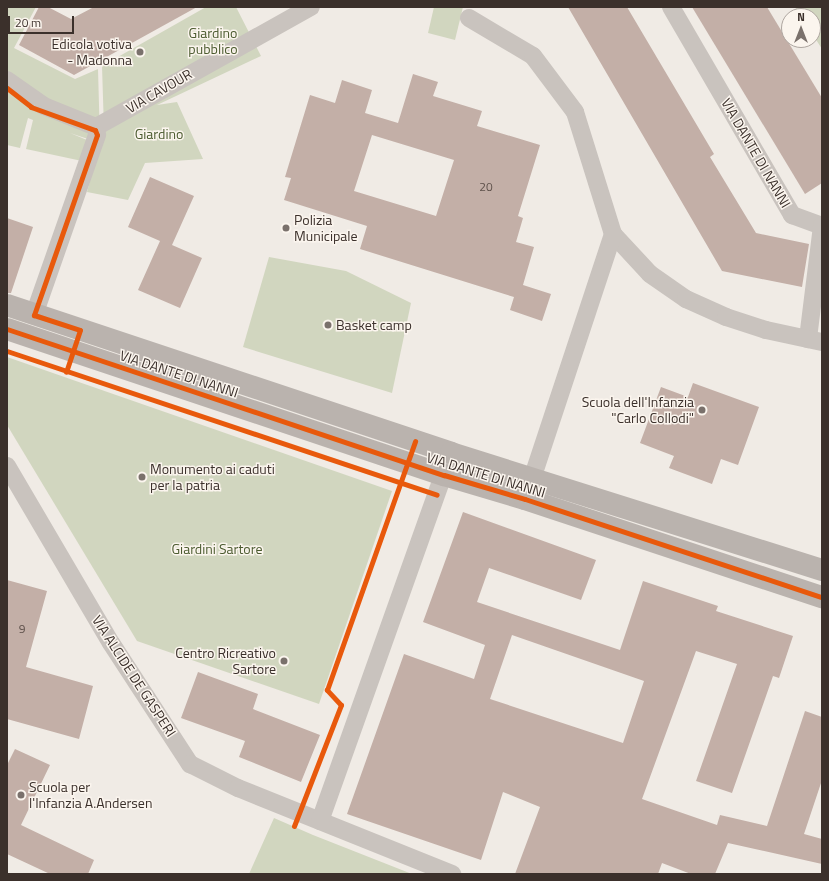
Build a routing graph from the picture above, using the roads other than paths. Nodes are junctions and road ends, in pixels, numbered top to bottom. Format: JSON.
{"nodes":[{"id":1,"x":311,"y":7,"type":"edge"},
{"id":2,"x":672,"y":7,"type":"edge"},
{"id":3,"x":469,"y":18,"type":"dead end"},
{"id":4,"x":7,"y":80,"type":"edge"},
{"id":5,"x":97,"y":135,"type":"dead end"},
{"id":6,"x":613,"y":234,"type":"junction"},
{"id":7,"x":7,"y":305,"type":"edge"},
{"id":8,"x":34,"y":315,"type":"junction"},
{"id":9,"x":7,"y":329,"type":"edge"},
{"id":10,"x":815,"y":340,"type":"edge"},
{"id":11,"x":451,"y":453,"type":"junction"},
{"id":12,"x":7,"y":466,"type":"edge"},
{"id":13,"x":444,"y":475,"type":"junction"},
{"id":14,"x":533,"y":477,"type":"junction"},
{"id":15,"x":525,"y":499,"type":"junction"},
{"id":16,"x":822,"y":570,"type":"edge"},
{"id":17,"x":822,"y":597,"type":"edge"},
{"id":18,"x":320,"y":821,"type":"junction"},
{"id":19,"x":452,"y":874,"type":"edge"}],
"edges":[{"from":1,"to":4,"type":"street","name":"VIA CAVOUR"},
{"from":2,"to":10,"type":"street","name":"VIA DANTE DI NANNI"},
{"from":3,"to":6,"type":"street","name":"VIA DANTE DI NANNI"},
{"from":5,"to":8,"type":"street"},
{"from":6,"to":10,"type":"street","name":"VIA DANTE DI NANNI"},
{"from":6,"to":14,"type":"street","name":"VIA DANTE DI NANNI"},
{"from":7,"to":8,"type":"street","name":"VIA DANTE DI NANNI"},
{"from":8,"to":11,"type":"street","name":"VIA DANTE DI NANNI"},
{"from":9,"to":13,"type":"street","name":"VIA DANTE DI NANNI"},
{"from":11,"to":13,"type":"street","name":"VIA DANTE DI NANNI"},
{"from":11,"to":14,"type":"street","name":"VIA DANTE DI NANNI"},
{"from":12,"to":18,"type":"street","name":"VIA ALCIDE DE GASPERI"},
{"from":13,"to":15,"type":"street","name":"VIA DANTE DI NANNI"},
{"from":13,"to":18,"type":"street"},
{"from":14,"to":15,"type":"street","name":"VIA DANTE DI NANNI"},
{"from":14,"to":16,"type":"street","name":"VIA DANTE DI NANNI"},
{"from":15,"to":17,"type":"street","name":"VIA DANTE DI NANNI"},
{"from":18,"to":19,"type":"street","name":"VIA ALCIDE DE GASPERI"}]}
